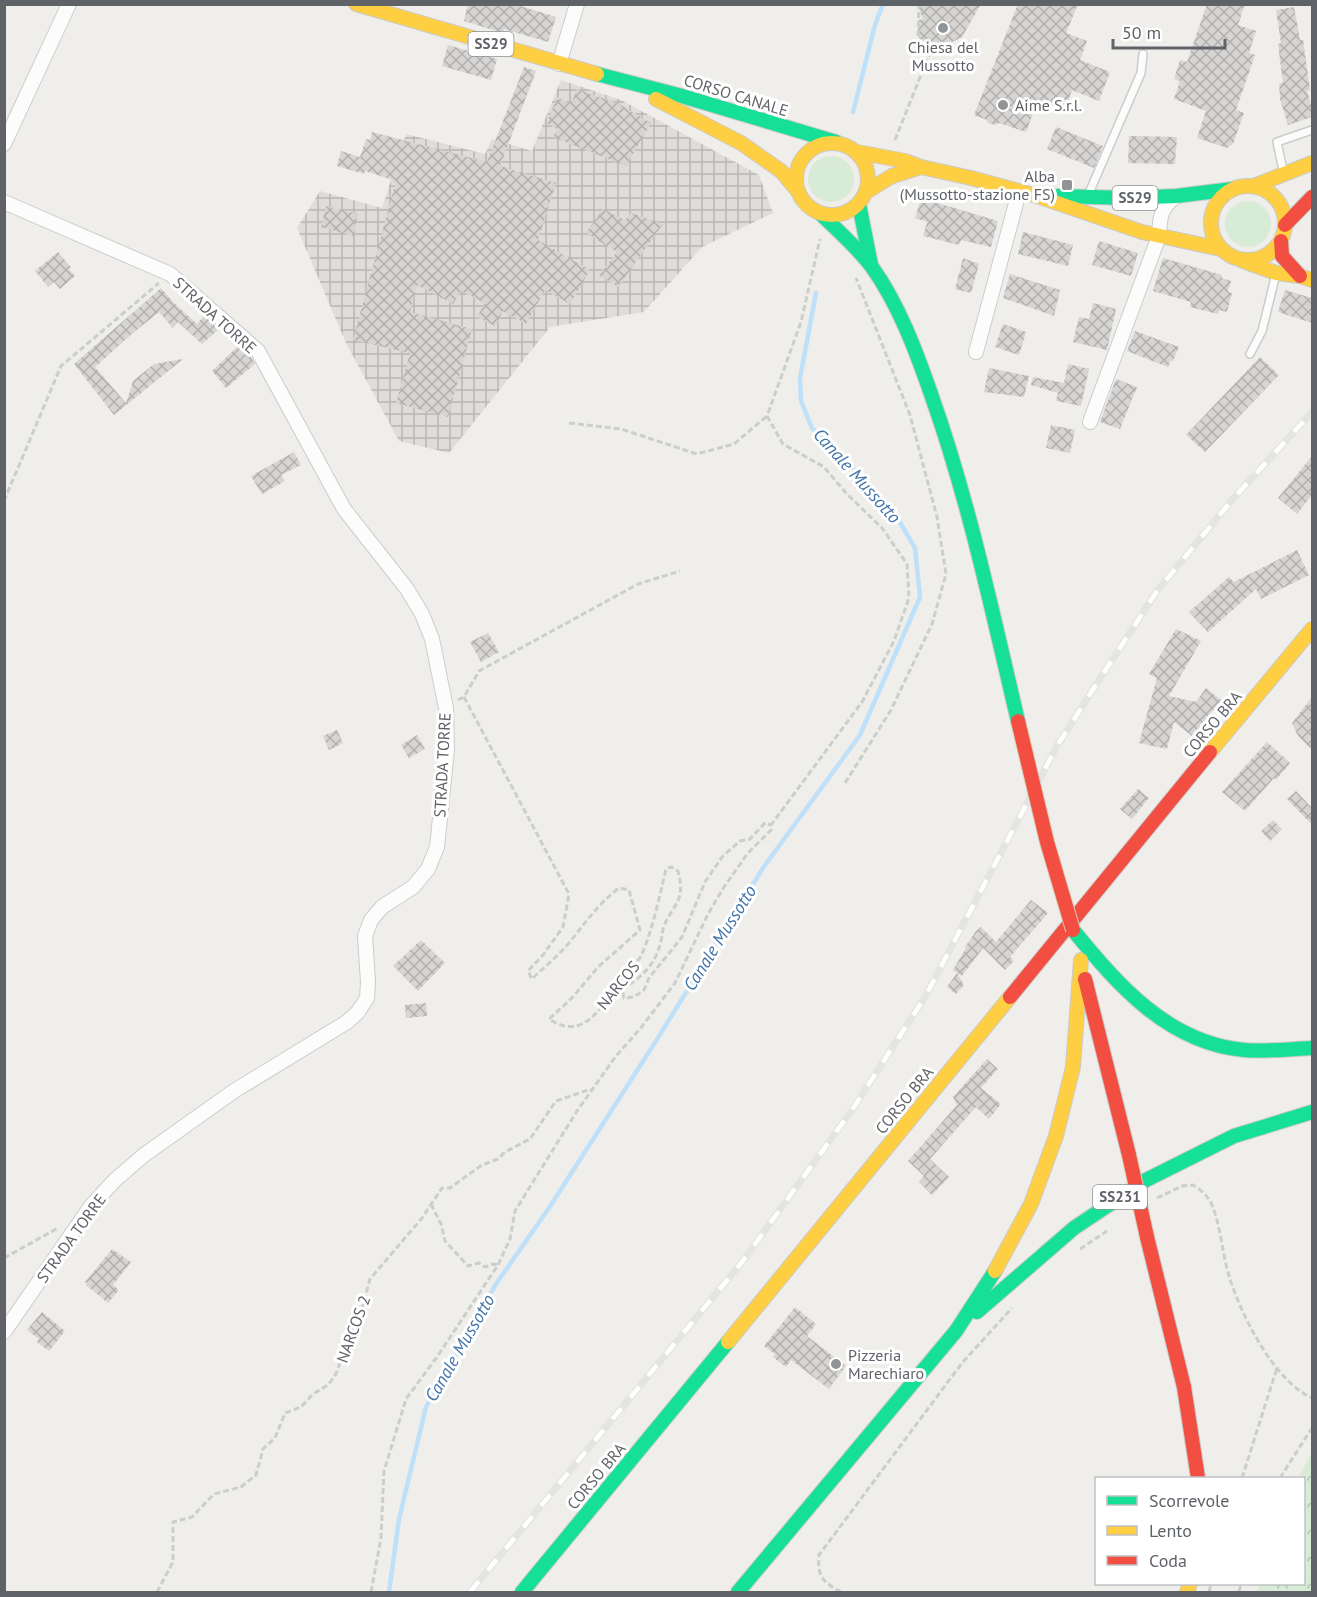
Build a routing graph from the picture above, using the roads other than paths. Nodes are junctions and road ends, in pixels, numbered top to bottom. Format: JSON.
{"nodes":[{"id":1,"x":69,"y":4,"type":"edge"},
{"id":2,"x":356,"y":4,"type":"edge"},
{"id":3,"x":577,"y":4,"type":"edge"},
{"id":4,"x":1143,"y":54,"type":"dead end"},
{"id":5,"x":559,"y":64,"type":"junction"},
{"id":6,"x":626,"y":83,"type":"junction"},
{"id":7,"x":1312,"y":130,"type":"edge"},
{"id":8,"x":836,"y":142,"type":"junction"},
{"id":9,"x":4,"y":144,"type":"edge"},
{"id":10,"x":857,"y":152,"type":"junction"},
{"id":11,"x":1312,"y":163,"type":"edge"},
{"id":12,"x":921,"y":166,"type":"junction"},
{"id":13,"x":1284,"y":175,"type":"junction"},
{"id":14,"x":1254,"y":186,"type":"junction"},
{"id":15,"x":796,"y":189,"type":"junction"},
{"id":16,"x":1233,"y":189,"type":"junction"},
{"id":17,"x":1019,"y":192,"type":"junction"},
{"id":18,"x":1037,"y":196,"type":"junction"},
{"id":19,"x":1176,"y":196,"type":"junction"},
{"id":20,"x":1088,"y":197,"type":"junction"},
{"id":21,"x":1312,"y":197,"type":"edge"},
{"id":22,"x":862,"y":198,"type":"junction"},
{"id":23,"x":4,"y":202,"type":"edge"},
{"id":24,"x":821,"y":214,"type":"junction"},
{"id":25,"x":1286,"y":225,"type":"junction"},
{"id":26,"x":1159,"y":236,"type":"junction"},
{"id":27,"x":1281,"y":241,"type":"junction"},
{"id":28,"x":1221,"y":249,"type":"junction"},
{"id":29,"x":1243,"y":261,"type":"junction"},
{"id":30,"x":871,"y":265,"type":"junction"},
{"id":31,"x":1276,"y":273,"type":"junction"},
{"id":32,"x":1306,"y":278,"type":"edge"},
{"id":33,"x":976,"y":352,"type":"dead end"},
{"id":34,"x":1250,"y":354,"type":"dead end"},
{"id":35,"x":1089,"y":422,"type":"dead end"},
{"id":36,"x":1312,"y":629,"type":"edge"},
{"id":37,"x":1085,"y":955,"type":"junction"},
{"id":38,"x":1312,"y":1048,"type":"edge"},
{"id":39,"x":1312,"y":1112,"type":"edge"},
{"id":40,"x":956,"y":1331,"type":"junction"},
{"id":41,"x":4,"y":1332,"type":"edge"},
{"id":42,"x":840,"y":1470,"type":"junction"},
{"id":43,"x":1198,"y":1477,"type":"edge"},
{"id":44,"x":522,"y":1593,"type":"edge"},
{"id":45,"x":738,"y":1593,"type":"edge"},
{"id":46,"x":755,"y":1593,"type":"edge"}],
"edges":[{"from":1,"to":9,"type":"street"},
{"from":2,"to":5,"type":"main road","name":"CORSO CANALE","number":"SS29"},
{"from":3,"to":5,"type":"street"},
{"from":4,"to":20,"type":"lane"},
{"from":5,"to":6,"type":"main road","name":"CORSO CANALE","number":"SS29"},
{"from":6,"to":8,"type":"main road","name":"CORSO CANALE","number":"SS29"},
{"from":6,"to":15,"type":"main road","name":"CORSO CANALE","number":"SS29"},
{"from":7,"to":13,"type":"lane"},
{"from":8,"to":10,"type":"main road"},
{"from":8,"to":15,"type":"main road"},
{"from":10,"to":12,"type":"main road","number":"SS29"},
{"from":10,"to":22,"type":"main road"},
{"from":11,"to":13,"type":"main road"},
{"from":12,"to":17,"type":"main road","number":"SS29"},
{"from":12,"to":22,"type":"main road"},
{"from":13,"to":14,"type":"main road"},
{"from":14,"to":16,"type":"main road"},
{"from":14,"to":25,"type":"main road"},
{"from":15,"to":24,"type":"main road"},
{"from":16,"to":19,"type":"main road","number":"SS29"},
{"from":16,"to":28,"type":"main road"},
{"from":17,"to":18,"type":"main road","number":"SS29"},
{"from":17,"to":33,"type":"street"},
{"from":18,"to":20,"type":"main road","number":"SS29"},
{"from":18,"to":26,"type":"main road","number":"SS29"},
{"from":19,"to":20,"type":"main road","number":"SS29"},
{"from":19,"to":26,"type":"street"},
{"from":21,"to":25,"type":"main road"},
{"from":22,"to":24,"type":"main road"},
{"from":22,"to":30,"type":"main road"},
{"from":23,"to":41,"type":"street","name":"STRADA TORRE"},
{"from":24,"to":30,"type":"main road"},
{"from":25,"to":27,"type":"main road"},
{"from":26,"to":28,"type":"main road","number":"SS29"},
{"from":26,"to":35,"type":"street"},
{"from":27,"to":29,"type":"main road"},
{"from":27,"to":32,"type":"main road"},
{"from":28,"to":29,"type":"main road"},
{"from":29,"to":31,"type":"main road"},
{"from":30,"to":37,"type":"main road","bridge":true},
{"from":31,"to":32,"type":"main road"},
{"from":31,"to":34,"type":"lane"},
{"from":36,"to":44,"type":"main road","name":"CORSO BRA"},
{"from":37,"to":38,"type":"main road"},
{"from":37,"to":40,"type":"main road"},
{"from":37,"to":43,"type":"main road","bridge":true},
{"from":39,"to":40,"type":"main road","number":"SS231"},
{"from":40,"to":42,"type":"main road","number":"SS231"},
{"from":42,"to":45,"type":"main road","number":"SS231"},
{"from":42,"to":46,"type":"main road"}]}
